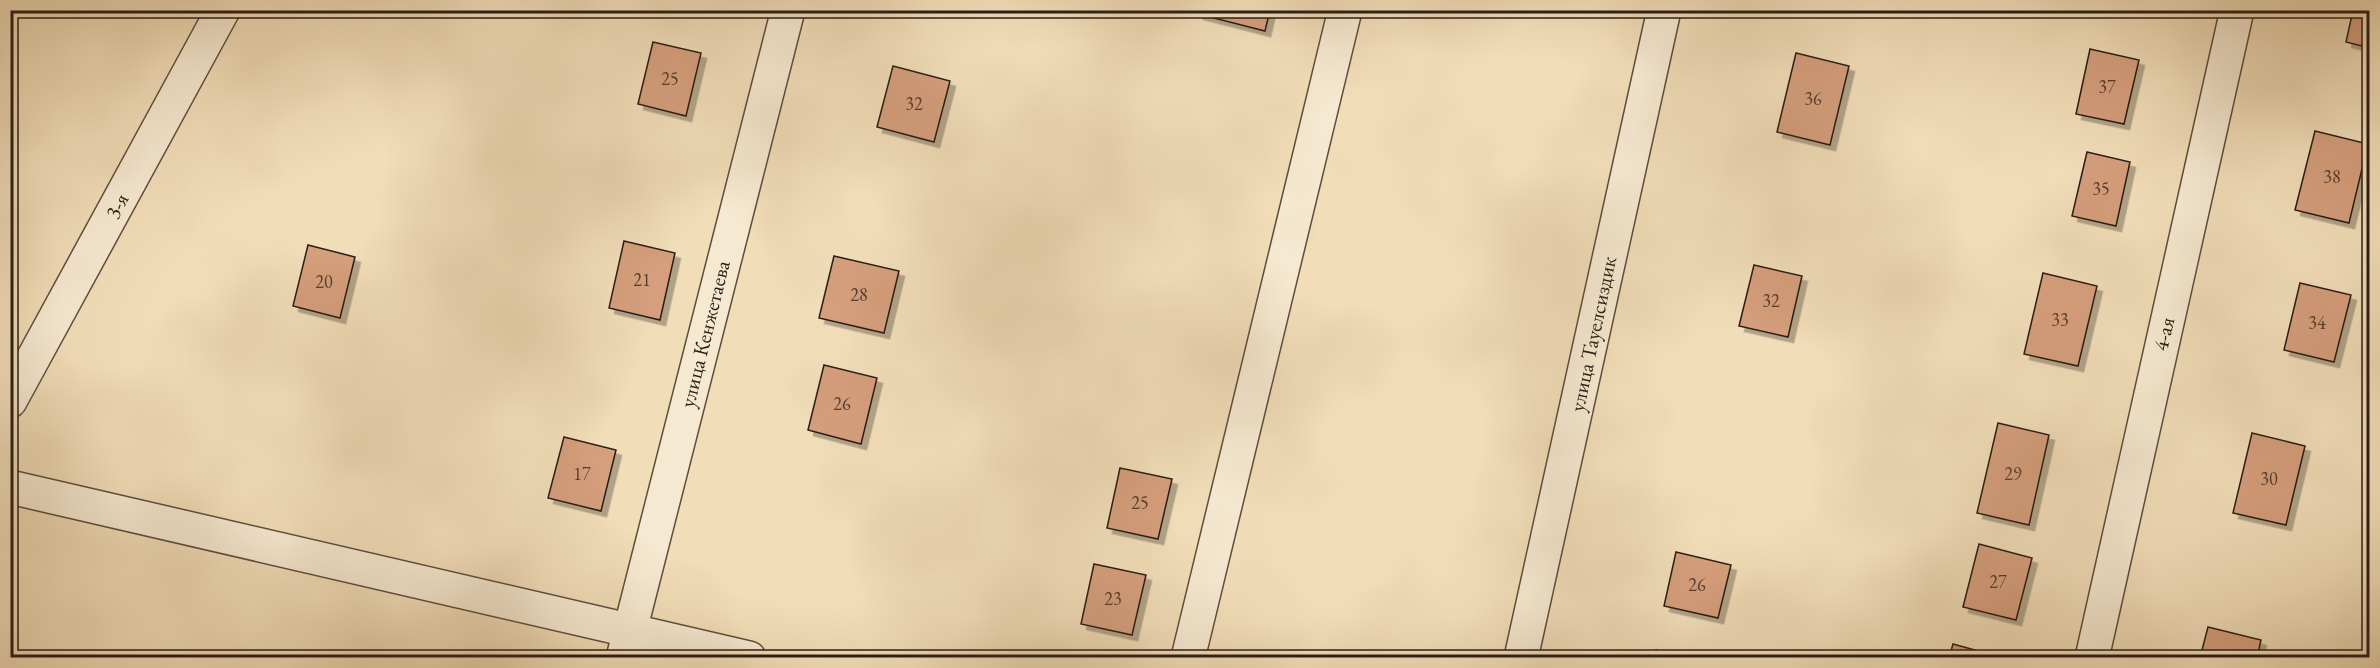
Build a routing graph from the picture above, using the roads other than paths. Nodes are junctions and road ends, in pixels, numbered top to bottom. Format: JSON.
{"nodes":[{"id":1,"x":223,"y":10,"type":"edge"},
{"id":2,"x":788,"y":10,"type":"edge"},
{"id":3,"x":1345,"y":10,"type":"edge"},
{"id":4,"x":1664,"y":10,"type":"edge"},
{"id":5,"x":2237,"y":10,"type":"edge"},
{"id":6,"x":10,"y":402,"type":"edge"},
{"id":7,"x":10,"y":487,"type":"edge"},
{"id":8,"x":626,"y":644,"type":"edge"},
{"id":9,"x":749,"y":657,"type":"edge"},
{"id":10,"x":1188,"y":657,"type":"edge"},
{"id":11,"x":1521,"y":657,"type":"edge"},
{"id":12,"x":2092,"y":657,"type":"edge"}],
"edges":[{"from":1,"to":6,"type":"street","name":"3-я"},
{"from":2,"to":8,"type":"street","name":"улица Кенжетаева"},
{"from":3,"to":10,"type":"street"},
{"from":4,"to":11,"type":"street","name":"улица Тауелсиздик"},
{"from":5,"to":12,"type":"street","name":"4-ая"},
{"from":7,"to":8,"type":"street"},
{"from":8,"to":9,"type":"street"}]}
